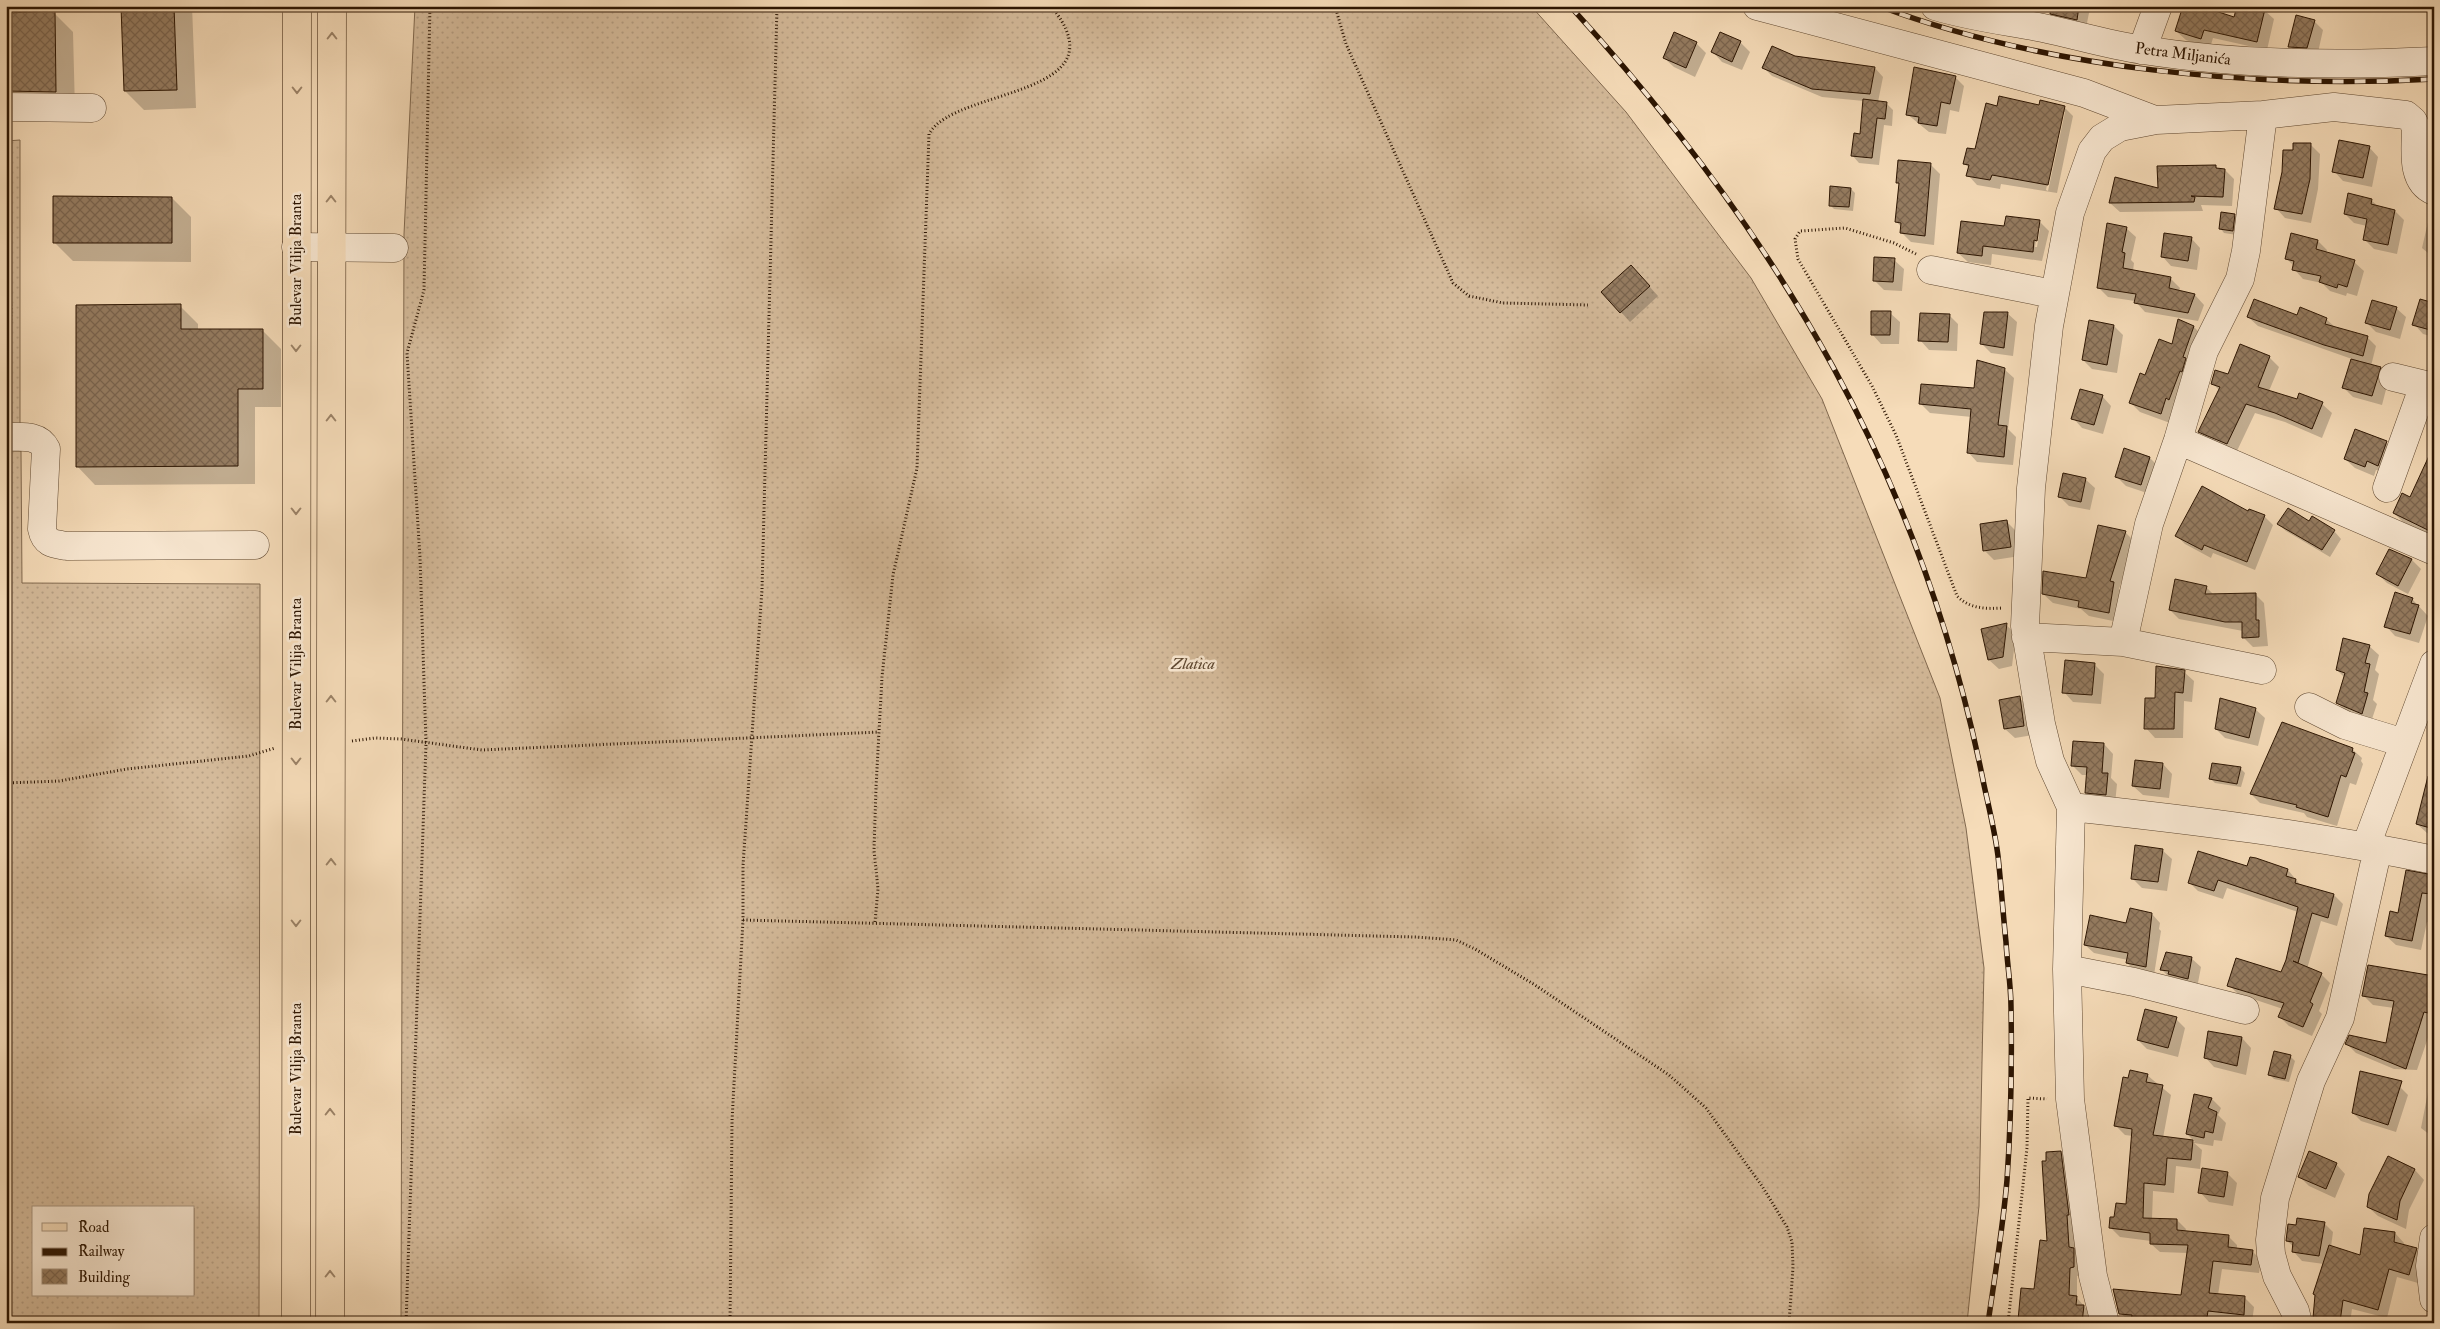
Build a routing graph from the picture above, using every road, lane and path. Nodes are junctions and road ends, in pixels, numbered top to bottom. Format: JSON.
{"nodes":[{"id":1,"x":297,"y":6,"type":"edge"},
{"id":2,"x":332,"y":6,"type":"edge"},
{"id":3,"x":430,"y":6,"type":"edge"},
{"id":4,"x":776,"y":6,"type":"edge"},
{"id":5,"x":1051,"y":6,"type":"edge"},
{"id":6,"x":1335,"y":6,"type":"edge"},
{"id":7,"x":1756,"y":6,"type":"edge"},
{"id":8,"x":1936,"y":6,"type":"edge"},
{"id":9,"x":2158,"y":6,"type":"edge"},
{"id":10,"x":2142,"y":50,"type":"junction"},
{"id":11,"x":2434,"y":61,"type":"edge"},
{"id":12,"x":2107,"y":102,"type":"junction"},
{"id":13,"x":6,"y":107,"type":"edge"},
{"id":14,"x":92,"y":108,"type":"dead end"},
{"id":15,"x":2263,"y":115,"type":"junction"},
{"id":16,"x":2156,"y":120,"type":"junction"},
{"id":17,"x":2092,"y":150,"type":"junction"},
{"id":18,"x":2434,"y":191,"type":"edge"},
{"id":19,"x":296,"y":247,"type":"junction"},
{"id":20,"x":331,"y":247,"type":"junction"},
{"id":21,"x":394,"y":248,"type":"dead end"},
{"id":22,"x":1931,"y":270,"type":"joint"},
{"id":23,"x":6,"y":288,"type":"edge"},
{"id":24,"x":2053,"y":294,"type":"junction"},
{"id":25,"x":1588,"y":305,"type":"dead end"},
{"id":26,"x":6,"y":356,"type":"edge"},
{"id":27,"x":2393,"y":377,"type":"dead end"},
{"id":28,"x":2429,"y":386,"type":"edge"},
{"id":29,"x":6,"y":437,"type":"edge"},
{"id":30,"x":2178,"y":440,"type":"junction"},
{"id":31,"x":2386,"y":488,"type":"dead end"},
{"id":32,"x":255,"y":545,"type":"dead end"},
{"id":33,"x":2434,"y":550,"type":"edge"},
{"id":34,"x":2026,"y":607,"type":"junction"},
{"id":35,"x":2026,"y":637,"type":"junction"},
{"id":36,"x":2123,"y":642,"type":"junction"},
{"id":37,"x":2434,"y":664,"type":"edge"},
{"id":38,"x":2262,"y":670,"type":"dead end"},
{"id":39,"x":2309,"y":707,"type":"dead end"},
{"id":40,"x":879,"y":732,"type":"junction"},
{"id":41,"x":751,"y":737,"type":"junction"},
{"id":42,"x":344,"y":742,"type":"dead end"},
{"id":43,"x":426,"y":743,"type":"junction"},
{"id":44,"x":2404,"y":743,"type":"junction"},
{"id":45,"x":280,"y":746,"type":"dead end"},
{"id":46,"x":6,"y":783,"type":"edge"},
{"id":47,"x":2071,"y":808,"type":"junction"},
{"id":48,"x":2372,"y":847,"type":"junction"},
{"id":49,"x":2434,"y":860,"type":"edge"},
{"id":50,"x":743,"y":920,"type":"junction"},
{"id":51,"x":875,"y":922,"type":"junction"},
{"id":52,"x":2066,"y":969,"type":"junction"},
{"id":53,"x":2245,"y":1010,"type":"dead end"},
{"id":54,"x":2070,"y":1100,"type":"junction"},
{"id":55,"x":2434,"y":1238,"type":"edge"},
{"id":56,"x":2434,"y":1299,"type":"edge"},
{"id":57,"x":296,"y":1323,"type":"edge"},
{"id":58,"x":330,"y":1323,"type":"edge"},
{"id":59,"x":406,"y":1323,"type":"edge"},
{"id":60,"x":730,"y":1323,"type":"edge"},
{"id":61,"x":1789,"y":1323,"type":"edge"},
{"id":62,"x":2008,"y":1323,"type":"edge"},
{"id":63,"x":2105,"y":1323,"type":"edge"},
{"id":64,"x":2298,"y":1323,"type":"edge"}],
"edges":[{"from":1,"to":19,"type":"main road","name":"Bulevar Vilija Branta","one_way":true},
{"from":20,"to":2,"type":"main road","one_way":true},
{"from":3,"to":43,"type":"path"},
{"from":4,"to":41,"type":"path"},
{"from":5,"to":40,"type":"path"},
{"from":6,"to":25,"type":"path"},
{"from":7,"to":12,"type":"street"},
{"from":8,"to":10,"type":"street","name":"Petra Miljanića"},
{"from":9,"to":10,"type":"street"},
{"from":10,"to":11,"type":"street","name":"Petra Miljanića"},
{"from":12,"to":16,"type":"street"},
{"from":12,"to":17,"type":"street"},
{"from":13,"to":14,"type":"street"},
{"from":15,"to":16,"type":"street"},
{"from":15,"to":18,"type":"street"},
{"from":15,"to":30,"type":"street"},
{"from":16,"to":17,"type":"street"},
{"from":17,"to":24,"type":"street"},
{"from":19,"to":20,"type":"street"},
{"from":19,"to":57,"type":"main road","name":"Bulevar Vilija Branta","one_way":true},
{"from":20,"to":21,"type":"street"},
{"from":58,"to":20,"type":"main road","one_way":true},
{"from":22,"to":24,"type":"street"},
{"from":22,"to":34,"type":"path"},
{"from":23,"to":26,"type":"path"},
{"from":24,"to":34,"type":"street"},
{"from":27,"to":28,"type":"street"},
{"from":28,"to":31,"type":"street"},
{"from":29,"to":32,"type":"street"},
{"from":30,"to":33,"type":"street"},
{"from":30,"to":36,"type":"street"},
{"from":34,"to":35,"type":"street"},
{"from":35,"to":36,"type":"street"},
{"from":35,"to":47,"type":"street"},
{"from":36,"to":38,"type":"street"},
{"from":37,"to":44,"type":"street"},
{"from":39,"to":44,"type":"street"},
{"from":40,"to":41,"type":"path"},
{"from":40,"to":51,"type":"path"},
{"from":41,"to":43,"type":"path"},
{"from":41,"to":50,"type":"path"},
{"from":42,"to":43,"type":"path"},
{"from":43,"to":59,"type":"path"},
{"from":44,"to":48,"type":"street"},
{"from":45,"to":46,"type":"path"},
{"from":47,"to":48,"type":"street"},
{"from":47,"to":52,"type":"street"},
{"from":48,"to":49,"type":"street"},
{"from":48,"to":64,"type":"street"},
{"from":50,"to":51,"type":"path"},
{"from":50,"to":60,"type":"path"},
{"from":51,"to":61,"type":"path"},
{"from":52,"to":53,"type":"street"},
{"from":52,"to":54,"type":"street"},
{"from":54,"to":62,"type":"path"},
{"from":54,"to":63,"type":"street"},
{"from":55,"to":56,"type":"street"}]}
